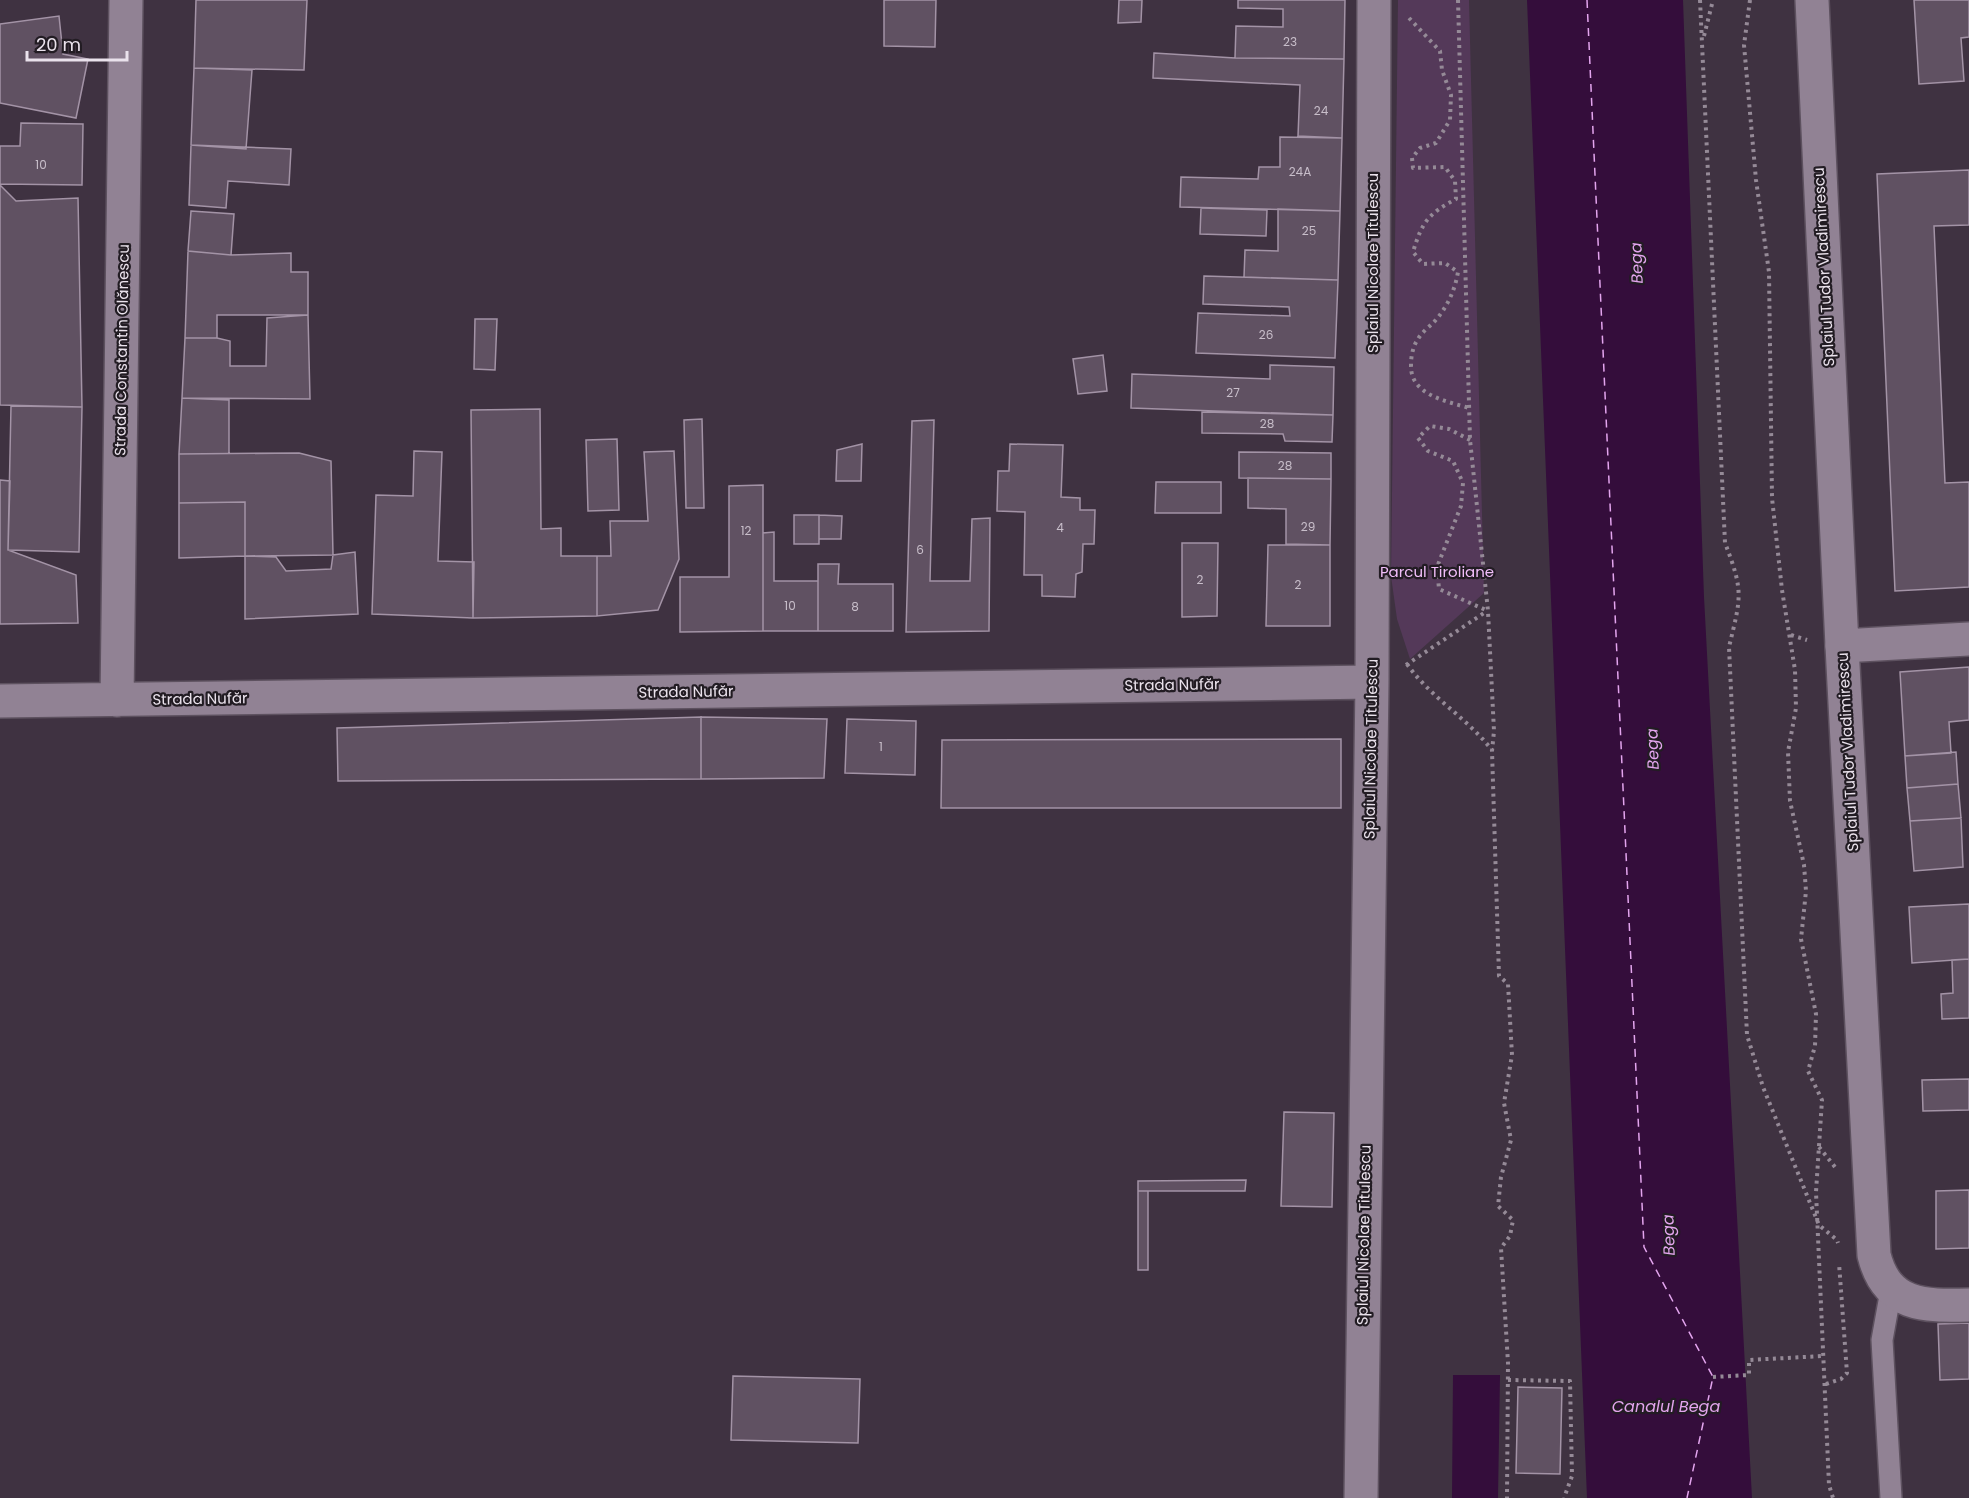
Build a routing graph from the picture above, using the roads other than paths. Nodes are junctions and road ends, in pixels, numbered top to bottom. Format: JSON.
{"nodes":[{"id":1,"x":126,"y":0,"type":"edge"},
{"id":2,"x":1374,"y":0,"type":"edge"},
{"id":3,"x":1812,"y":0,"type":"edge"},
{"id":4,"x":1969,"y":639,"type":"edge"},
{"id":5,"x":1842,"y":646,"type":"junction"},
{"id":6,"x":1372,"y":682,"type":"junction"},
{"id":7,"x":117,"y":700,"type":"junction"},
{"id":8,"x":0,"y":701,"type":"edge"},
{"id":9,"x":1892,"y":1290,"type":"junction"},
{"id":10,"x":1969,"y":1305,"type":"edge"},
{"id":11,"x":1361,"y":1498,"type":"edge"},
{"id":12,"x":1891,"y":1498,"type":"edge"}],
"edges":[{"from":1,"to":7,"type":"street","name":"Strada Constantin Olănescu"},
{"from":2,"to":6,"type":"street","name":"Splaiul Nicolae Titulescu"},
{"from":3,"to":5,"type":"street","name":"Splaiul Tudor Vladimirescu"},
{"from":4,"to":5,"type":"street"},
{"from":5,"to":9,"type":"street","name":"Splaiul Tudor Vladimirescu"},
{"from":6,"to":7,"type":"street","name":"Strada Nufăr"},
{"from":6,"to":11,"type":"street","name":"Splaiul Nicolae Titulescu"},
{"from":7,"to":8,"type":"street","name":"Strada Nufăr"},
{"from":9,"to":10,"type":"street"},
{"from":9,"to":12,"type":"lane"}]}
